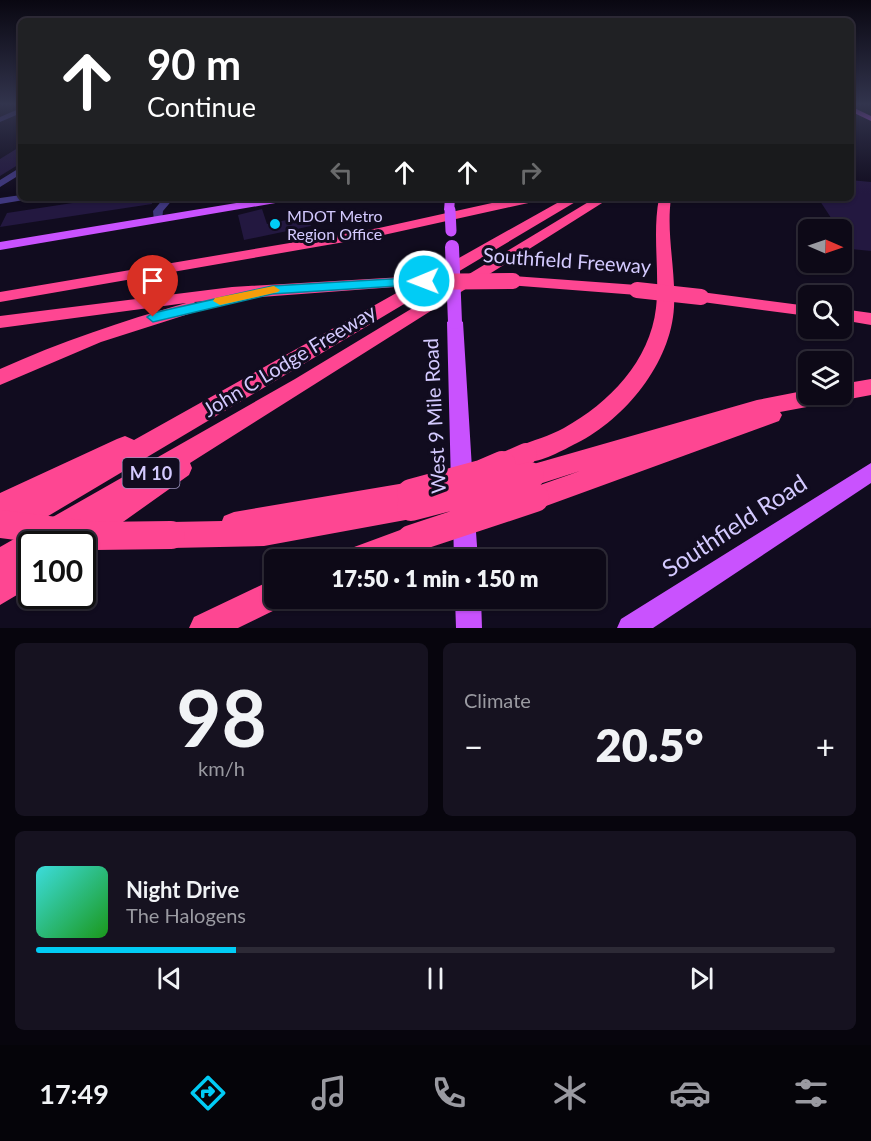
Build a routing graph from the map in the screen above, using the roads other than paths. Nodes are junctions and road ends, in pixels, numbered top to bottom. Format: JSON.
{"nodes":[{"id":1,"x":18,"y":172,"type":"edge"},
{"id":2,"x":0,"y":184,"type":"edge"},
{"id":3,"x":18,"y":198,"type":"edge"},
{"id":4,"x":0,"y":201,"type":"edge"},
{"id":5,"x":166,"y":201,"type":"edge"},
{"id":6,"x":269,"y":201,"type":"edge"},
{"id":7,"x":519,"y":201,"type":"edge"},
{"id":8,"x":571,"y":201,"type":"edge"},
{"id":9,"x":599,"y":201,"type":"edge"},
{"id":10,"x":665,"y":201,"type":"edge"},
{"id":11,"x":450,"y":202,"type":"edge"},
{"id":12,"x":158,"y":219,"type":"junction"},
{"id":13,"x":0,"y":246,"type":"edge"},
{"id":14,"x":272,"y":290,"type":"junction"},
{"id":15,"x":0,"y":297,"type":"edge"},
{"id":16,"x":798,"y":310,"type":"edge"},
{"id":17,"x":852,"y":316,"type":"edge"},
{"id":18,"x":871,"y":319,"type":"edge"},
{"id":19,"x":0,"y":322,"type":"edge"},
{"id":20,"x":0,"y":378,"type":"edge"},
{"id":21,"x":302,"y":384,"type":"junction"},
{"id":22,"x":871,"y":387,"type":"edge"},
{"id":23,"x":245,"y":390,"type":"junction"},
{"id":24,"x":852,"y":390,"type":"edge"},
{"id":25,"x":798,"y":401,"type":"edge"},
{"id":26,"x":871,"y":472,"type":"edge"},
{"id":27,"x":530,"y":476,"type":"junction"},
{"id":28,"x":0,"y":506,"type":"edge"},
{"id":29,"x":0,"y":525,"type":"edge"},
{"id":30,"x":0,"y":530,"type":"edge"},
{"id":31,"x":87,"y":531,"type":"edge"},
{"id":32,"x":386,"y":549,"type":"edge"},
{"id":33,"x":465,"y":549,"type":"edge"},
{"id":34,"x":0,"y":563,"type":"edge"},
{"id":35,"x":18,"y":578,"type":"edge"},
{"id":36,"x":0,"y":590,"type":"edge"},
{"id":37,"x":264,"y":599,"type":"edge"},
{"id":38,"x":468,"y":609,"type":"edge"},
{"id":39,"x":204,"y":628,"type":"edge"},
{"id":40,"x":469,"y":628,"type":"edge"},
{"id":41,"x":630,"y":628,"type":"edge"}],
"edges":[{"from":1,"to":2,"type":"street"},
{"from":3,"to":4,"type":"street"},
{"from":5,"to":12,"type":"street"},
{"from":6,"to":12,"type":"main road"},
{"from":7,"to":15,"type":"highway"},
{"from":8,"to":23,"type":"highway","name":"John C Lodge Freeway","number":"M 10"},
{"from":9,"to":21,"type":"highway","name":"John C Lodge Freeway","number":"M 10"},
{"from":10,"to":27,"type":"highway"},
{"from":11,"to":33,"type":"main road","name":"West 9 Mile Road","bridge":true},
{"from":12,"to":13,"type":"main road"},
{"from":14,"to":16,"type":"highway","name":"Southfield Freeway","bridge":true},
{"from":14,"to":19,"type":"highway","name":"Southfield Freeway"},
{"from":14,"to":20,"type":"highway"},
{"from":17,"to":18,"type":"highway"},
{"from":21,"to":31,"type":"highway"},
{"from":21,"to":34,"type":"highway","name":"John C Lodge Freeway","number":"M 10"},
{"from":22,"to":24,"type":"highway"},
{"from":23,"to":28,"type":"highway"},
{"from":23,"to":30,"type":"highway","name":"John C Lodge Freeway","number":"M 10"},
{"from":25,"to":27,"type":"highway"},
{"from":26,"to":41,"type":"main road","name":"Southfield Road"},
{"from":27,"to":29,"type":"highway","bridge":true},
{"from":27,"to":32,"type":"highway","bridge":true},
{"from":35,"to":36,"type":"highway"},
{"from":37,"to":39,"type":"highway"},
{"from":38,"to":40,"type":"main road"}]}
